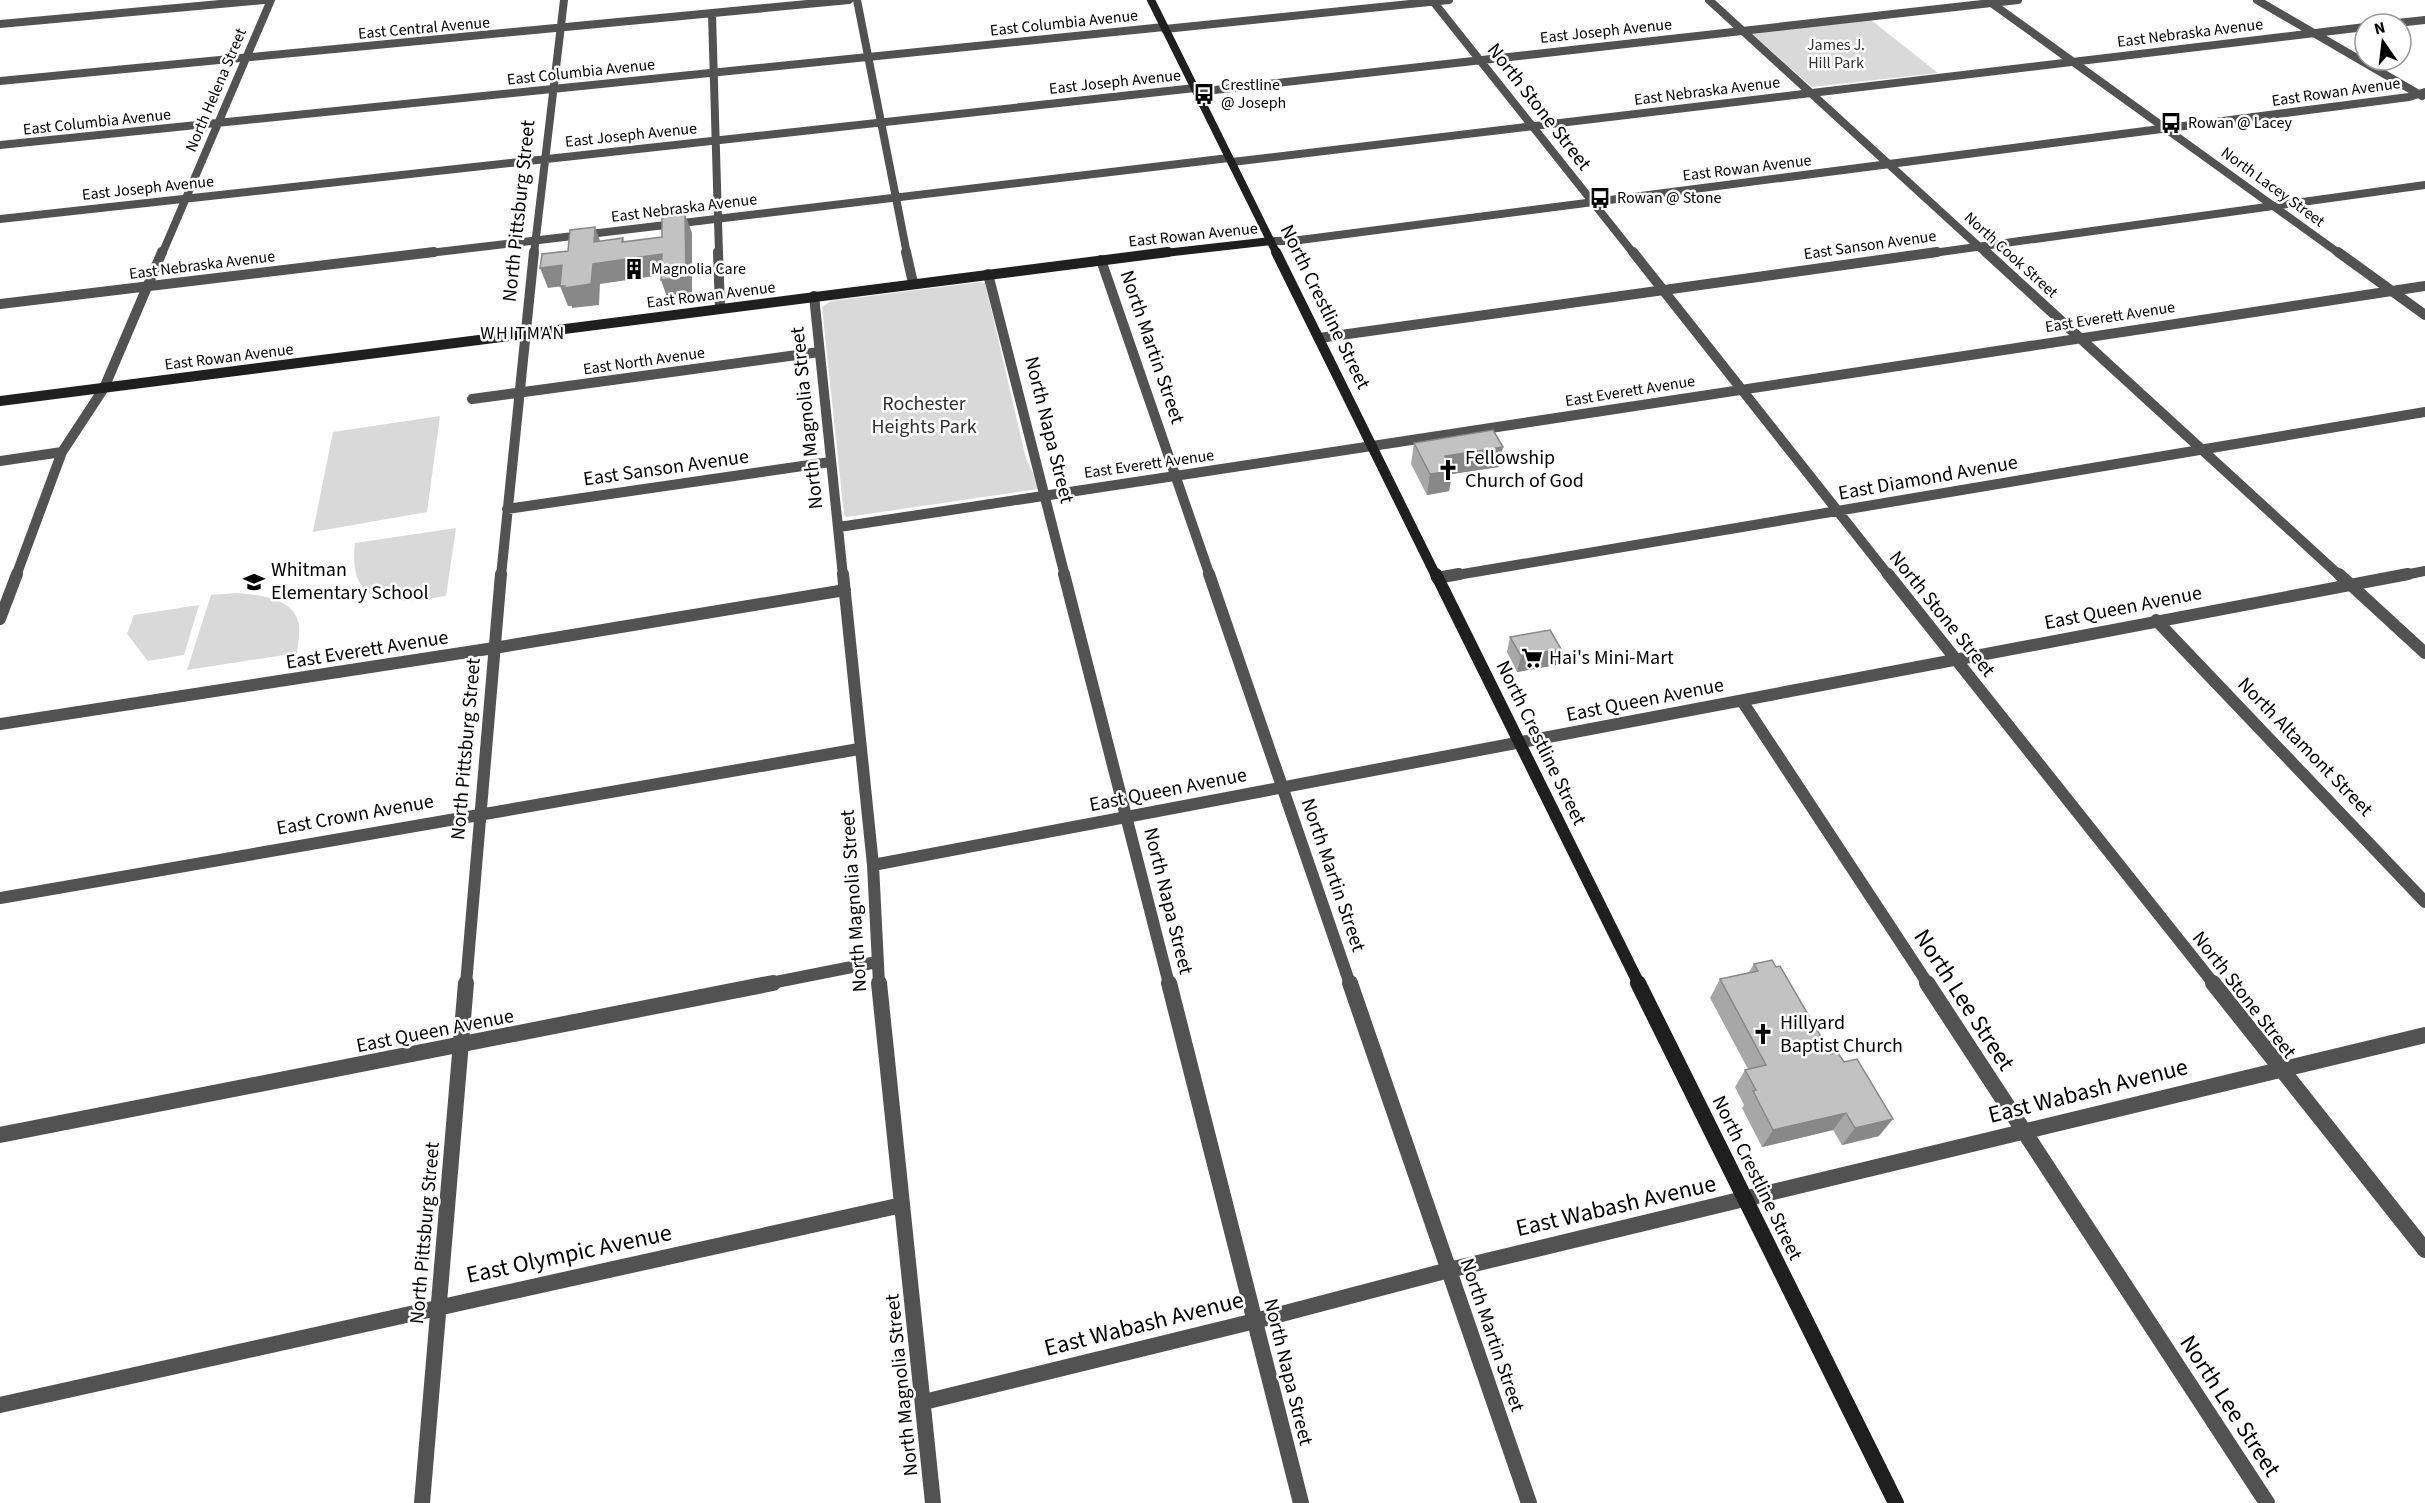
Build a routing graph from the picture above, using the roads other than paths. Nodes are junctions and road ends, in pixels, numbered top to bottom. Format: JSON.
{"nodes":[{"id":1,"x":264,"y":0,"type":"edge"},
{"id":2,"x":271,"y":0,"type":"edge"},
{"id":3,"x":564,"y":0,"type":"edge"},
{"id":4,"x":849,"y":0,"type":"edge"},
{"id":5,"x":857,"y":0,"type":"edge"},
{"id":6,"x":1151,"y":0,"type":"edge"},
{"id":7,"x":1449,"y":0,"type":"edge"},
{"id":8,"x":1709,"y":0,"type":"edge"},
{"id":9,"x":2018,"y":0,"type":"edge"},
{"id":10,"x":2257,"y":0,"type":"edge"},
{"id":11,"x":1432,"y":1,"type":"edge"},
{"id":12,"x":1989,"y":2,"type":"edge"},
{"id":13,"x":712,"y":14,"type":"junction"},
{"id":14,"x":0,"y":24,"type":"edge"},
{"id":15,"x":561,"y":28,"type":"junction"},
{"id":16,"x":1165,"y":28,"type":"junction"},
{"id":17,"x":2353,"y":28,"type":"edge"},
{"id":18,"x":1744,"y":31,"type":"junction"},
{"id":19,"x":2313,"y":33,"type":"junction"},
{"id":20,"x":867,"y":56,"type":"junction"},
{"id":21,"x":245,"y":58,"type":"junction"},
{"id":22,"x":1479,"y":60,"type":"junction"},
{"id":23,"x":2073,"y":62,"type":"junction"},
{"id":24,"x":713,"y":72,"type":"junction"},
{"id":25,"x":0,"y":81,"type":"edge"},
{"id":26,"x":552,"y":89,"type":"junction"},
{"id":27,"x":1196,"y":90,"type":"junction"},
{"id":28,"x":1812,"y":94,"type":"junction"},
{"id":29,"x":2423,"y":95,"type":"edge"},
{"id":30,"x":217,"y":123,"type":"junction"},
{"id":31,"x":880,"y":123,"type":"junction"},
{"id":32,"x":1531,"y":126,"type":"junction"},
{"id":33,"x":2166,"y":129,"type":"junction"},
{"id":34,"x":715,"y":141,"type":"junction"},
{"id":35,"x":0,"y":146,"type":"edge"},
{"id":36,"x":544,"y":159,"type":"junction"},
{"id":37,"x":1230,"y":160,"type":"junction"},
{"id":38,"x":1889,"y":165,"type":"junction"},
{"id":39,"x":2425,"y":184,"type":"edge"},
{"id":40,"x":894,"y":198,"type":"junction"},
{"id":41,"x":186,"y":199,"type":"junction"},
{"id":42,"x":1592,"y":203,"type":"junction"},
{"id":43,"x":2274,"y":207,"type":"junction"},
{"id":44,"x":0,"y":219,"type":"edge"},
{"id":45,"x":716,"y":219,"type":"junction"},
{"id":46,"x":535,"y":240,"type":"junction"},
{"id":47,"x":1271,"y":242,"type":"junction"},
{"id":48,"x":1980,"y":247,"type":"junction"},
{"id":49,"x":1101,"y":260,"type":"junction"},
{"id":50,"x":988,"y":274,"type":"junction"},
{"id":51,"x":913,"y":284,"type":"junction"},
{"id":52,"x":2425,"y":286,"type":"edge"},
{"id":53,"x":149,"y":287,"type":"junction"},
{"id":54,"x":1662,"y":290,"type":"junction"},
{"id":55,"x":2392,"y":291,"type":"junction"},
{"id":56,"x":814,"y":296,"type":"junction"},
{"id":57,"x":0,"y":304,"type":"edge"},
{"id":58,"x":720,"y":308,"type":"junction"},
{"id":59,"x":2425,"y":315,"type":"edge"},
{"id":60,"x":525,"y":334,"type":"junction"},
{"id":61,"x":1319,"y":338,"type":"junction"},
{"id":62,"x":2079,"y":338,"type":"junction"},
{"id":63,"x":819,"y":352,"type":"junction"},
{"id":64,"x":104,"y":388,"type":"junction"},
{"id":65,"x":1742,"y":390,"type":"junction"},
{"id":66,"x":519,"y":392,"type":"junction"},
{"id":67,"x":472,"y":399,"type":"dead end"},
{"id":68,"x":0,"y":401,"type":"edge"},
{"id":69,"x":2425,"y":412,"type":"edge"},
{"id":70,"x":1372,"y":447,"type":"junction"},
{"id":71,"x":2201,"y":449,"type":"junction"},
{"id":72,"x":62,"y":452,"type":"junction"},
{"id":73,"x":0,"y":461,"type":"edge"},
{"id":74,"x":830,"y":462,"type":"junction"},
{"id":75,"x":1177,"y":477,"type":"junction"},
{"id":76,"x":1046,"y":496,"type":"junction"},
{"id":77,"x":507,"y":509,"type":"junction"},
{"id":78,"x":1837,"y":512,"type":"junction"},
{"id":79,"x":839,"y":527,"type":"junction"},
{"id":80,"x":2425,"y":571,"type":"edge"},
{"id":81,"x":1437,"y":578,"type":"junction"},
{"id":82,"x":14,"y":580,"type":"junction"},
{"id":83,"x":0,"y":582,"type":"edge"},
{"id":84,"x":2351,"y":585,"type":"junction"},
{"id":85,"x":845,"y":590,"type":"junction"},
{"id":86,"x":0,"y":619,"type":"edge"},
{"id":87,"x":2156,"y":620,"type":"junction"},
{"id":88,"x":494,"y":648,"type":"junction"},
{"id":89,"x":2425,"y":653,"type":"edge"},
{"id":90,"x":1955,"y":660,"type":"junction"},
{"id":91,"x":1742,"y":701,"type":"junction"},
{"id":92,"x":0,"y":724,"type":"edge"},
{"id":93,"x":1519,"y":743,"type":"junction"},
{"id":94,"x":859,"y":749,"type":"junction"},
{"id":95,"x":1282,"y":788,"type":"junction"},
{"id":96,"x":480,"y":813,"type":"junction"},
{"id":97,"x":1126,"y":817,"type":"junction"},
{"id":98,"x":873,"y":865,"type":"junction"},
{"id":99,"x":0,"y":898,"type":"edge"},
{"id":100,"x":2425,"y":902,"type":"edge"},
{"id":101,"x":877,"y":962,"type":"junction"},
{"id":102,"x":2425,"y":1035,"type":"edge"},
{"id":103,"x":461,"y":1046,"type":"junction"},
{"id":104,"x":2281,"y":1069,"type":"junction"},
{"id":105,"x":2023,"y":1131,"type":"junction"},
{"id":106,"x":0,"y":1135,"type":"edge"},
{"id":107,"x":1746,"y":1200,"type":"junction"},
{"id":108,"x":902,"y":1205,"type":"junction"},
{"id":109,"x":2425,"y":1250,"type":"edge"},
{"id":110,"x":1449,"y":1270,"type":"junction"},
{"id":111,"x":439,"y":1307,"type":"junction"},
{"id":112,"x":1255,"y":1321,"type":"junction"},
{"id":113,"x":924,"y":1402,"type":"junction"},
{"id":114,"x":0,"y":1405,"type":"edge"},
{"id":115,"x":422,"y":1503,"type":"edge"},
{"id":116,"x":933,"y":1503,"type":"edge"},
{"id":117,"x":1301,"y":1503,"type":"edge"},
{"id":118,"x":1529,"y":1503,"type":"edge"},
{"id":119,"x":1896,"y":1503,"type":"edge"},
{"id":120,"x":2266,"y":1503,"type":"edge"}],
"edges":[{"from":1,"to":14,"type":"street"},
{"from":2,"to":21,"type":"street","name":"North Helena Street"},
{"from":3,"to":15,"type":"street","name":"North Pittsburg Street"},
{"from":4,"to":13,"type":"street","name":"East Central Avenue"},
{"from":5,"to":20,"type":"street"},
{"from":6,"to":16,"type":"main road","name":"North Crestline Street"},
{"from":7,"to":11,"type":"street","name":"East Columbia Avenue"},
{"from":8,"to":18,"type":"street","name":"North Cook Street"},
{"from":9,"to":12,"type":"street","name":"East Joseph Avenue"},
{"from":10,"to":19,"type":"street"},
{"from":11,"to":16,"type":"street","name":"East Columbia Avenue"},
{"from":11,"to":22,"type":"street","name":"North Stone Street"},
{"from":12,"to":18,"type":"street","name":"East Joseph Avenue"},
{"from":12,"to":23,"type":"street","name":"North Lacey Street"},
{"from":13,"to":15,"type":"street","name":"East Central Avenue"},
{"from":13,"to":24,"type":"street"},
{"from":15,"to":21,"type":"street","name":"East Central Avenue"},
{"from":15,"to":26,"type":"street","name":"North Pittsburg Street"},
{"from":16,"to":20,"type":"street","name":"East Columbia Avenue"},
{"from":16,"to":27,"type":"main road","name":"North Crestline Street"},
{"from":17,"to":19,"type":"street","name":"East Nebraska Avenue"},
{"from":18,"to":22,"type":"street","name":"East Joseph Avenue"},
{"from":18,"to":28,"type":"street","name":"North Cook Street"},
{"from":19,"to":23,"type":"street","name":"East Nebraska Avenue"},
{"from":19,"to":29,"type":"street"},
{"from":20,"to":24,"type":"street","name":"East Columbia Avenue"},
{"from":20,"to":31,"type":"street"},
{"from":21,"to":25,"type":"street","name":"East Central Avenue"},
{"from":21,"to":30,"type":"street","name":"North Helena Street"},
{"from":22,"to":27,"type":"street","name":"East Joseph Avenue"},
{"from":22,"to":32,"type":"street","name":"North Stone Street"},
{"from":23,"to":28,"type":"street","name":"East Nebraska Avenue"},
{"from":23,"to":33,"type":"street","name":"North Lacey Street"},
{"from":24,"to":26,"type":"street","name":"East Columbia Avenue"},
{"from":24,"to":34,"type":"street"},
{"from":26,"to":30,"type":"street","name":"East Columbia Avenue"},
{"from":26,"to":36,"type":"street","name":"North Pittsburg Street"},
{"from":27,"to":31,"type":"street","name":"East Joseph Avenue"},
{"from":27,"to":37,"type":"main road","name":"North Crestline Street"},
{"from":28,"to":32,"type":"street","name":"East Nebraska Avenue"},
{"from":28,"to":38,"type":"street","name":"North Cook Street"},
{"from":29,"to":33,"type":"street","name":"East Rowan Avenue"},
{"from":30,"to":35,"type":"street","name":"East Columbia Avenue"},
{"from":30,"to":41,"type":"street","name":"North Helena Street"},
{"from":31,"to":34,"type":"street","name":"East Joseph Avenue"},
{"from":31,"to":40,"type":"street"},
{"from":32,"to":37,"type":"street","name":"East Nebraska Avenue"},
{"from":32,"to":42,"type":"street","name":"North Stone Street"},
{"from":33,"to":38,"type":"street","name":"East Rowan Avenue"},
{"from":33,"to":43,"type":"street","name":"North Lacey Street"},
{"from":34,"to":36,"type":"street","name":"East Joseph Avenue"},
{"from":34,"to":45,"type":"street"},
{"from":36,"to":41,"type":"street","name":"East Joseph Avenue"},
{"from":36,"to":46,"type":"street","name":"North Pittsburg Street"},
{"from":37,"to":40,"type":"street","name":"East Nebraska Avenue"},
{"from":37,"to":47,"type":"main road","name":"North Crestline Street"},
{"from":38,"to":42,"type":"street","name":"East Rowan Avenue"},
{"from":38,"to":48,"type":"street","name":"North Cook Street"},
{"from":39,"to":43,"type":"street","name":"East Sanson Avenue"},
{"from":40,"to":45,"type":"street","name":"East Nebraska Avenue"},
{"from":40,"to":51,"type":"street"},
{"from":41,"to":44,"type":"street","name":"East Joseph Avenue"},
{"from":41,"to":53,"type":"street","name":"North Helena Street"},
{"from":42,"to":47,"type":"street","name":"East Rowan Avenue"},
{"from":42,"to":54,"type":"street","name":"North Stone Street"},
{"from":43,"to":48,"type":"street","name":"East Sanson Avenue"},
{"from":43,"to":55,"type":"street","name":"North Lacey Street"},
{"from":45,"to":46,"type":"street","name":"East Nebraska Avenue"},
{"from":45,"to":58,"type":"street"},
{"from":46,"to":53,"type":"street","name":"East Nebraska Avenue"},
{"from":46,"to":60,"type":"street","name":"North Pittsburg Street"},
{"from":47,"to":49,"type":"main road","name":"East Rowan Avenue"},
{"from":47,"to":61,"type":"main road","name":"North Crestline Street"},
{"from":48,"to":54,"type":"street","name":"East Sanson Avenue"},
{"from":48,"to":62,"type":"street","name":"North Cook Street"},
{"from":49,"to":50,"type":"main road","name":"East Rowan Avenue"},
{"from":49,"to":75,"type":"street","name":"North Martin Street"},
{"from":50,"to":51,"type":"main road","name":"East Rowan Avenue"},
{"from":50,"to":76,"type":"street","name":"North Napa Street"},
{"from":51,"to":56,"type":"main road","name":"East Rowan Avenue"},
{"from":52,"to":55,"type":"street","name":"East Everett Avenue"},
{"from":53,"to":57,"type":"street","name":"East Nebraska Avenue"},
{"from":53,"to":64,"type":"street","name":"North Helena Street"},
{"from":54,"to":61,"type":"street","name":"East Sanson Avenue"},
{"from":54,"to":65,"type":"street","name":"North Stone Street"},
{"from":55,"to":59,"type":"street","name":"North Lacey Street"},
{"from":55,"to":62,"type":"street","name":"East Everett Avenue"},
{"from":56,"to":58,"type":"main road","name":"East Rowan Avenue"},
{"from":56,"to":63,"type":"street","name":"North Magnolia Street"},
{"from":58,"to":60,"type":"main road","name":"East Rowan Avenue"},
{"from":60,"to":64,"type":"main road","name":"East Rowan Avenue"},
{"from":60,"to":66,"type":"street","name":"North Pittsburg Street"},
{"from":61,"to":70,"type":"main road","name":"North Crestline Street"},
{"from":62,"to":65,"type":"street","name":"East Everett Avenue"},
{"from":62,"to":71,"type":"street","name":"North Cook Street"},
{"from":63,"to":66,"type":"street","name":"East North Avenue"},
{"from":63,"to":74,"type":"street","name":"North Magnolia Street"},
{"from":64,"to":68,"type":"main road","name":"East Rowan Avenue"},
{"from":64,"to":72,"type":"street","name":"North Helena Street"},
{"from":65,"to":70,"type":"street","name":"East Everett Avenue"},
{"from":65,"to":78,"type":"street","name":"North Stone Street"},
{"from":66,"to":67,"type":"street","name":"East North Avenue"},
{"from":66,"to":77,"type":"street","name":"North Pittsburg Street"},
{"from":69,"to":71,"type":"street","name":"East Diamond Avenue"},
{"from":70,"to":75,"type":"street","name":"East Everett Avenue"},
{"from":70,"to":81,"type":"main road","name":"North Crestline Street"},
{"from":71,"to":78,"type":"street","name":"East Diamond Avenue"},
{"from":71,"to":84,"type":"street","name":"North Cook Street"},
{"from":72,"to":73,"type":"street"},
{"from":72,"to":82,"type":"street","name":"North Helena Street"},
{"from":74,"to":77,"type":"street","name":"East Sanson Avenue"},
{"from":74,"to":79,"type":"street","name":"North Magnolia Street"},
{"from":75,"to":76,"type":"street","name":"East Everett Avenue"},
{"from":75,"to":95,"type":"street","name":"North Martin Street"},
{"from":76,"to":79,"type":"street","name":"East Everett Avenue"},
{"from":76,"to":97,"type":"street","name":"North Napa Street"},
{"from":77,"to":88,"type":"street","name":"North Pittsburg Street"},
{"from":78,"to":81,"type":"street","name":"East Diamond Avenue"},
{"from":78,"to":90,"type":"street","name":"North Stone Street"},
{"from":79,"to":85,"type":"street","name":"North Magnolia Street"},
{"from":80,"to":84,"type":"street","name":"East Queen Avenue"},
{"from":81,"to":93,"type":"main road","name":"North Crestline Street"},
{"from":82,"to":83,"type":"street"},
{"from":82,"to":86,"type":"street","name":"North Helena Street"},
{"from":84,"to":87,"type":"street","name":"East Queen Avenue"},
{"from":84,"to":89,"type":"street","name":"North Cook Street"},
{"from":85,"to":88,"type":"street","name":"East Everett Avenue"},
{"from":85,"to":94,"type":"street","name":"North Magnolia Street"},
{"from":87,"to":90,"type":"street","name":"East Queen Avenue"},
{"from":87,"to":100,"type":"street","name":"North Altamont Street"},
{"from":88,"to":92,"type":"street","name":"East Everett Avenue"},
{"from":88,"to":96,"type":"street","name":"North Pittsburg Street"},
{"from":90,"to":91,"type":"street","name":"East Queen Avenue"},
{"from":90,"to":104,"type":"street","name":"North Stone Street"},
{"from":91,"to":93,"type":"street","name":"East Queen Avenue"},
{"from":91,"to":105,"type":"street","name":"North Lee Street"},
{"from":93,"to":95,"type":"street","name":"East Queen Avenue"},
{"from":93,"to":107,"type":"main road","name":"North Crestline Street"},
{"from":94,"to":96,"type":"street","name":"East Crown Avenue"},
{"from":94,"to":98,"type":"street","name":"North Magnolia Street"},
{"from":95,"to":97,"type":"street","name":"East Queen Avenue"},
{"from":95,"to":110,"type":"street","name":"North Martin Street"},
{"from":96,"to":99,"type":"street","name":"East Crown Avenue"},
{"from":96,"to":103,"type":"street","name":"North Pittsburg Street"},
{"from":97,"to":98,"type":"street","name":"East Queen Avenue"},
{"from":97,"to":112,"type":"street","name":"North Napa Street"},
{"from":98,"to":101,"type":"street","name":"North Magnolia Street"},
{"from":101,"to":103,"type":"street","name":"East Queen Avenue"},
{"from":101,"to":108,"type":"street","name":"North Magnolia Street"},
{"from":102,"to":104,"type":"street","name":"East Wabash Avenue"},
{"from":103,"to":106,"type":"street","name":"East Queen Avenue"},
{"from":103,"to":111,"type":"street","name":"North Pittsburg Street"},
{"from":104,"to":105,"type":"street","name":"East Wabash Avenue"},
{"from":104,"to":109,"type":"street","name":"North Stone Street"},
{"from":105,"to":107,"type":"street","name":"East Wabash Avenue"},
{"from":105,"to":120,"type":"street","name":"North Lee Street"},
{"from":107,"to":110,"type":"street","name":"East Wabash Avenue"},
{"from":107,"to":119,"type":"main road","name":"North Crestline Street"},
{"from":108,"to":111,"type":"street","name":"East Olympic Avenue"},
{"from":108,"to":113,"type":"street","name":"North Magnolia Street"},
{"from":110,"to":112,"type":"street","name":"East Wabash Avenue"},
{"from":110,"to":118,"type":"street","name":"North Martin Street"},
{"from":111,"to":114,"type":"street","name":"East Olympic Avenue"},
{"from":111,"to":115,"type":"street","name":"North Pittsburg Street"},
{"from":112,"to":113,"type":"street","name":"East Wabash Avenue"},
{"from":112,"to":117,"type":"street","name":"North Napa Street"},
{"from":113,"to":116,"type":"street","name":"North Magnolia Street"}]}
